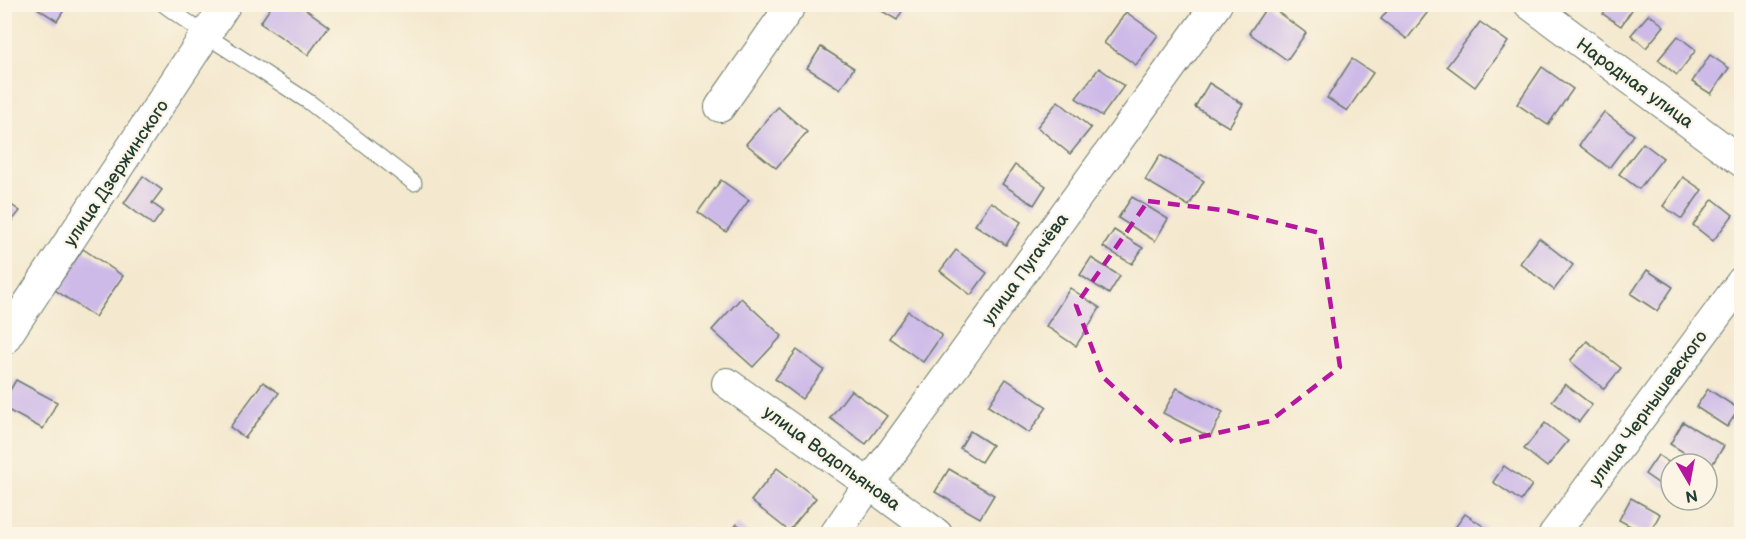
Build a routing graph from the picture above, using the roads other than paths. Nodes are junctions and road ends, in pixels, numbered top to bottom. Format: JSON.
{"nodes":[{"id":1,"x":163,"y":4,"type":"edge"},
{"id":2,"x":226,"y":4,"type":"edge"},
{"id":3,"x":792,"y":4,"type":"edge"},
{"id":4,"x":1217,"y":4,"type":"edge"},
{"id":5,"x":1529,"y":4,"type":"edge"},
{"id":6,"x":207,"y":36,"type":"junction"},
{"id":7,"x":720,"y":107,"type":"dead end"},
{"id":8,"x":1742,"y":162,"type":"edge"},
{"id":9,"x":414,"y":183,"type":"dead end"},
{"id":10,"x":1742,"y":281,"type":"edge"},
{"id":11,"x":4,"y":340,"type":"edge"},
{"id":12,"x":727,"y":383,"type":"dead end"},
{"id":13,"x":869,"y":484,"type":"junction"},
{"id":14,"x":835,"y":534,"type":"edge"},
{"id":15,"x":937,"y":534,"type":"edge"},
{"id":16,"x":1554,"y":534,"type":"edge"}],
"edges":[{"from":1,"to":6,"type":"lane"},
{"from":2,"to":6,"type":"street","name":"улица Дзержинского"},
{"from":3,"to":7,"type":"street"},
{"from":4,"to":13,"type":"street","name":"улица Пугачёва"},
{"from":5,"to":8,"type":"street","name":"Народная улица"},
{"from":6,"to":9,"type":"lane"},
{"from":6,"to":11,"type":"street","name":"улица Дзержинского"},
{"from":10,"to":16,"type":"street","name":"улица Чернышевского"},
{"from":12,"to":13,"type":"street","name":"улица Водопьянова"},
{"from":13,"to":14,"type":"street","name":"улица Пугачёва"},
{"from":13,"to":15,"type":"street","name":"улица Водопьянова"}]}
